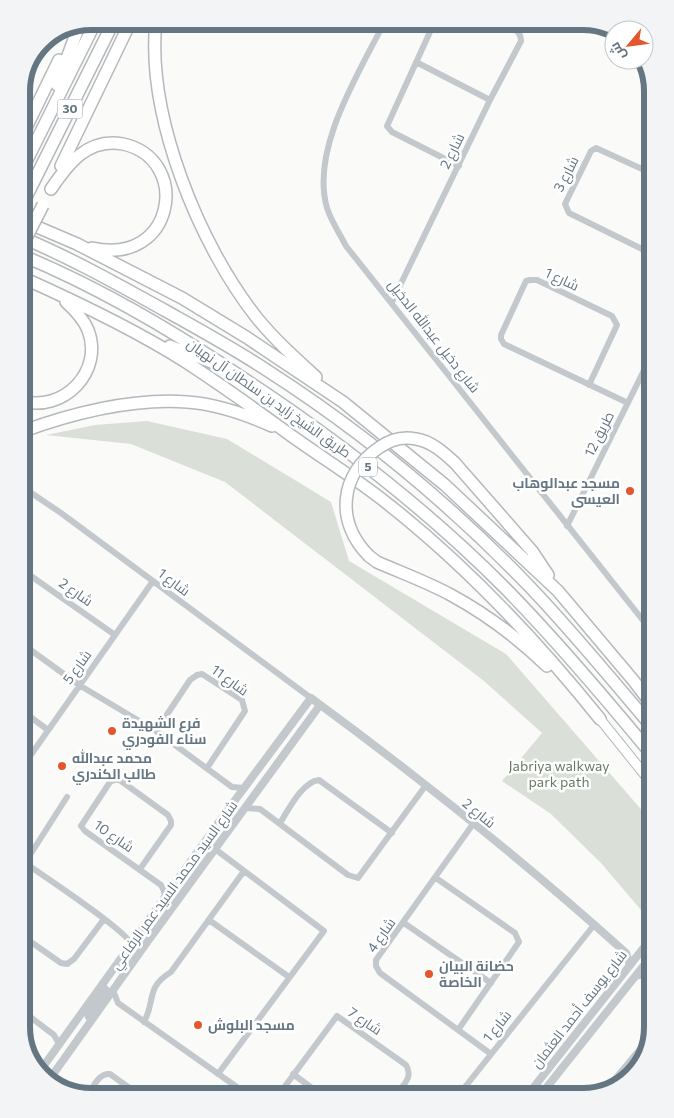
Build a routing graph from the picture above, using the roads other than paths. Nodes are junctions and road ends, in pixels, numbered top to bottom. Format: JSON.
{"nodes":[{"id":1,"x":92,"y":30,"type":"edge"},
{"id":2,"x":110,"y":30,"type":"edge"},
{"id":3,"x":125,"y":30,"type":"edge"},
{"id":4,"x":126,"y":30,"type":"edge"},
{"id":5,"x":155,"y":30,"type":"edge"},
{"id":6,"x":381,"y":30,"type":"edge"},
{"id":7,"x":431,"y":30,"type":"edge"},
{"id":8,"x":517,"y":30,"type":"edge"},
{"id":9,"x":75,"y":32,"type":"edge"},
{"id":10,"x":76,"y":32,"type":"edge"},
{"id":11,"x":416,"y":62,"type":"junction"},
{"id":12,"x":490,"y":100,"type":"junction"},
{"id":13,"x":30,"y":120,"type":"edge"},
{"id":14,"x":53,"y":144,"type":"junction"},
{"id":15,"x":34,"y":145,"type":"junction"},
{"id":16,"x":30,"y":153,"type":"edge"},
{"id":17,"x":459,"y":166,"type":"junction"},
{"id":18,"x":644,"y":170,"type":"edge"},
{"id":19,"x":50,"y":189,"type":"junction"},
{"id":20,"x":30,"y":190,"type":"edge"},
{"id":21,"x":30,"y":224,"type":"edge"},
{"id":22,"x":30,"y":230,"type":"edge"},
{"id":23,"x":30,"y":241,"type":"edge"},
{"id":24,"x":77,"y":244,"type":"junction"},
{"id":25,"x":644,"y":250,"type":"edge"},
{"id":26,"x":30,"y":259,"type":"edge"},
{"id":27,"x":30,"y":281,"type":"edge"},
{"id":28,"x":53,"y":291,"type":"junction"},
{"id":29,"x":392,"y":302,"type":"junction"},
{"id":30,"x":120,"y":325,"type":"junction"},
{"id":31,"x":644,"y":371,"type":"edge"},
{"id":32,"x":235,"y":372,"type":"junction"},
{"id":33,"x":589,"y":385,"type":"junction"},
{"id":34,"x":30,"y":402,"type":"edge"},
{"id":35,"x":343,"y":402,"type":"junction"},
{"id":36,"x":628,"y":404,"type":"junction"},
{"id":37,"x":30,"y":429,"type":"edge"},
{"id":38,"x":355,"y":432,"type":"junction"},
{"id":39,"x":288,"y":433,"type":"junction"},
{"id":40,"x":30,"y":492,"type":"edge"},
{"id":41,"x":466,"y":505,"type":"junction"},
{"id":42,"x":567,"y":526,"type":"junction"},
{"id":43,"x":30,"y":575,"type":"edge"},
{"id":44,"x":153,"y":581,"type":"junction"},
{"id":45,"x":558,"y":591,"type":"junction"},
{"id":46,"x":644,"y":622,"type":"edge"},
{"id":47,"x":116,"y":636,"type":"junction"},
{"id":48,"x":30,"y":650,"type":"edge"},
{"id":49,"x":79,"y":685,"type":"junction"},
{"id":50,"x":644,"y":694,"type":"edge"},
{"id":51,"x":311,"y":698,"type":"junction"},
{"id":52,"x":320,"y":705,"type":"junction"},
{"id":53,"x":30,"y":717,"type":"edge"},
{"id":54,"x":644,"y":718,"type":"edge"},
{"id":55,"x":600,"y":719,"type":"junction"},
{"id":56,"x":48,"y":730,"type":"junction"},
{"id":57,"x":156,"y":731,"type":"junction"},
{"id":58,"x":644,"y":745,"type":"edge"},
{"id":59,"x":30,"y":759,"type":"edge"},
{"id":60,"x":206,"y":768,"type":"junction"},
{"id":61,"x":644,"y":774,"type":"edge"},
{"id":62,"x":426,"y":785,"type":"junction"},
{"id":63,"x":232,"y":787,"type":"junction"},
{"id":64,"x":244,"y":788,"type":"junction"},
{"id":65,"x":255,"y":794,"type":"junction"},
{"id":66,"x":67,"y":797,"type":"dead end"},
{"id":67,"x":237,"y":798,"type":"junction"},
{"id":68,"x":245,"y":808,"type":"junction"},
{"id":69,"x":260,"y":809,"type":"junction"},
{"id":70,"x":224,"y":815,"type":"junction"},
{"id":71,"x":280,"y":823,"type":"junction"},
{"id":72,"x":473,"y":824,"type":"junction"},
{"id":73,"x":392,"y":833,"type":"junction"},
{"id":74,"x":214,"y":849,"type":"junction"},
{"id":75,"x":30,"y":855,"type":"edge"},
{"id":76,"x":140,"y":869,"type":"junction"},
{"id":77,"x":30,"y":871,"type":"edge"},
{"id":78,"x":244,"y":871,"type":"junction"},
{"id":79,"x":198,"y":872,"type":"junction"},
{"id":80,"x":181,"y":876,"type":"junction"},
{"id":81,"x":436,"y":878,"type":"junction"},
{"id":82,"x":175,"y":884,"type":"junction"},
{"id":83,"x":161,"y":885,"type":"junction"},
{"id":84,"x":165,"y":897,"type":"junction"},
{"id":85,"x":104,"y":919,"type":"junction"},
{"id":86,"x":209,"y":920,"type":"junction"},
{"id":87,"x":404,"y":923,"type":"junction"},
{"id":88,"x":594,"y":924,"type":"junction"},
{"id":89,"x":129,"y":940,"type":"junction"},
{"id":90,"x":30,"y":941,"type":"edge"},
{"id":91,"x":148,"y":941,"type":"junction"},
{"id":92,"x":644,"y":947,"type":"edge"},
{"id":93,"x":626,"y":953,"type":"junction"},
{"id":94,"x":638,"y":954,"type":"junction"},
{"id":95,"x":120,"y":960,"type":"junction"},
{"id":96,"x":644,"y":964,"type":"edge"},
{"id":97,"x":630,"y":965,"type":"junction"},
{"id":98,"x":644,"y":976,"type":"edge"},
{"id":99,"x":289,"y":977,"type":"junction"},
{"id":100,"x":634,"y":977,"type":"junction"},
{"id":101,"x":491,"y":983,"type":"junction"},
{"id":102,"x":113,"y":990,"type":"junction"},
{"id":103,"x":118,"y":1003,"type":"junction"},
{"id":104,"x":103,"y":1004,"type":"junction"},
{"id":105,"x":93,"y":1017,"type":"junction"},
{"id":106,"x":32,"y":1018,"type":"joint"},
{"id":107,"x":30,"y":1021,"type":"edge"},
{"id":108,"x":75,"y":1022,"type":"junction"},
{"id":109,"x":144,"y":1022,"type":"junction"},
{"id":110,"x":458,"y":1030,"type":"junction"},
{"id":111,"x":54,"y":1035,"type":"junction"},
{"id":112,"x":65,"y":1036,"type":"junction"},
{"id":113,"x":59,"y":1044,"type":"junction"},
{"id":114,"x":638,"y":1052,"type":"edge"},
{"id":115,"x":491,"y":1054,"type":"junction"},
{"id":116,"x":50,"y":1058,"type":"junction"},
{"id":117,"x":44,"y":1066,"type":"edge"},
{"id":118,"x":47,"y":1069,"type":"edge"},
{"id":119,"x":56,"y":1070,"type":"junction"},
{"id":120,"x":218,"y":1074,"type":"junction"},
{"id":121,"x":294,"y":1074,"type":"junction"},
{"id":122,"x":53,"y":1075,"type":"edge"},
{"id":123,"x":615,"y":1079,"type":"edge"},
{"id":124,"x":93,"y":1088,"type":"edge"},
{"id":125,"x":129,"y":1088,"type":"edge"},
{"id":126,"x":238,"y":1088,"type":"edge"},
{"id":127,"x":284,"y":1088,"type":"edge"},
{"id":128,"x":312,"y":1088,"type":"edge"},
{"id":129,"x":401,"y":1088,"type":"edge"},
{"id":130,"x":464,"y":1088,"type":"edge"},
{"id":131,"x":533,"y":1088,"type":"edge"},
{"id":132,"x":546,"y":1088,"type":"edge"}],
"edges":[{"from":1,"to":15,"type":"highway","number":"30"},
{"from":2,"to":14,"type":"highway","number":"30"},
{"from":3,"to":14,"type":"highway"},
{"from":4,"to":19,"type":"highway"},
{"from":5,"to":35,"type":"highway"},
{"from":6,"to":29,"type":"street","name":"شارع دخيل عبدالله الدخيل"},
{"from":7,"to":11,"type":"street"},
{"from":8,"to":12,"type":"street","name":"شارع 2"},
{"from":9,"to":13,"type":"highway"},
{"from":10,"to":15,"type":"highway"},
{"from":11,"to":12,"type":"street"},
{"from":11,"to":17,"type":"street"},
{"from":12,"to":17,"type":"street","name":"شارع 2"},
{"from":14,"to":20,"type":"highway","number":"30"},
{"from":15,"to":16,"type":"highway","number":"30"},
{"from":17,"to":29,"type":"street","name":"شارع 2"},
{"from":18,"to":25,"type":"street","name":"شارع 3"},
{"from":19,"to":22,"type":"highway","bridge":true},
{"from":19,"to":24,"type":"highway"},
{"from":21,"to":24,"type":"highway"},
{"from":23,"to":38,"type":"highway","name":"طريق الشيخ زايد بن سلطان آل نهيان","number":"5"},
{"from":24,"to":35,"type":"highway"},
{"from":26,"to":32,"type":"highway","name":"طريق الشيخ زايد بن سلطان آل نهيان","number":"5"},
{"from":27,"to":28,"type":"highway"},
{"from":28,"to":30,"type":"highway"},
{"from":28,"to":34,"type":"highway"},
{"from":29,"to":42,"type":"street","name":"شارع دخيل عبدالله الدخيل"},
{"from":30,"to":32,"type":"highway"},
{"from":30,"to":39,"type":"highway"},
{"from":31,"to":36,"type":"street","name":"طريق 12"},
{"from":32,"to":58,"type":"highway","name":"طريق الشيخ زايد بن سلطان آل نهيان","number":"5"},
{"from":33,"to":33,"type":"street","name":"شارع 1"},
{"from":33,"to":36,"type":"street","name":"شارع 1"},
{"from":35,"to":41,"type":"highway"},
{"from":36,"to":42,"type":"street","name":"طريق 12"},
{"from":37,"to":39,"type":"highway"},
{"from":38,"to":41,"type":"highway"},
{"from":38,"to":54,"type":"highway","name":"طريق الشيخ زايد بن سلطان آل نهيان","number":"5"},
{"from":39,"to":55,"type":"highway"},
{"from":40,"to":44,"type":"street","name":"شارع 1"},
{"from":41,"to":45,"type":"highway"},
{"from":42,"to":46,"type":"street","name":"شارع دخيل عبدالله الدخيل"},
{"from":43,"to":47,"type":"street","name":"شارع 2"},
{"from":44,"to":47,"type":"street","name":"شارع 5"},
{"from":44,"to":51,"type":"street","name":"شارع 1"},
{"from":45,"to":50,"type":"highway"},
{"from":45,"to":55,"type":"highway","bridge":true},
{"from":47,"to":49,"type":"street","name":"شارع 5"},
{"from":48,"to":49,"type":"street"},
{"from":49,"to":56,"type":"street","name":"شارع 5"},
{"from":49,"to":57,"type":"street"},
{"from":51,"to":52,"type":"street","name":"شارع 2"},
{"from":51,"to":64,"type":"street","name":"شارع السيد محمد السيد عمر الرفاعي"},
{"from":52,"to":62,"type":"street","name":"شارع 2"},
{"from":52,"to":65,"type":"street","name":"شارع السيد محمد السيد عمر الرفاعي"},
{"from":53,"to":56,"type":"street"},
{"from":55,"to":61,"type":"main road"},
{"from":56,"to":59,"type":"street","name":"شارع 5"},
{"from":57,"to":60,"type":"street"},
{"from":57,"to":60,"type":"street","name":"شارع 11"},
{"from":60,"to":63,"type":"street"},
{"from":62,"to":72,"type":"street","name":"شارع 2"},
{"from":62,"to":73,"type":"street"},
{"from":63,"to":64,"type":"street"},
{"from":63,"to":67,"type":"street"},
{"from":64,"to":67,"type":"street","name":"شارع السيد محمد السيد عمر الرفاعي"},
{"from":65,"to":68,"type":"street","name":"شارع السيد محمد السيد عمر الرفاعي"},
{"from":65,"to":69,"type":"street"},
{"from":66,"to":75,"type":"street"},
{"from":67,"to":70,"type":"street","name":"شارع السيد محمد السيد عمر الرفاعي"},
{"from":68,"to":69,"type":"street"},
{"from":68,"to":74,"type":"street","name":"شارع السيد محمد السيد عمر الرفاعي"},
{"from":69,"to":71,"type":"street"},
{"from":70,"to":79,"type":"street"},
{"from":70,"to":80,"type":"street","name":"شارع السيد محمد السيد عمر الرفاعي"},
{"from":71,"to":73,"type":"street"},
{"from":71,"to":73,"type":"street"},
{"from":72,"to":81,"type":"street","name":"شارع 4"},
{"from":72,"to":88,"type":"street","name":"شارع 2"},
{"from":74,"to":78,"type":"street"},
{"from":74,"to":79,"type":"street","name":"شارع السيد محمد السيد عمر الرفاعي"},
{"from":76,"to":76,"type":"street","name":"شارع 10"},
{"from":76,"to":83,"type":"street","name":"شارع 10"},
{"from":77,"to":85,"type":"street"},
{"from":78,"to":86,"type":"street"},
{"from":78,"to":99,"type":"street"},
{"from":79,"to":91,"type":"street","name":"شارع السيد محمد السيد عمر الرفاعي"},
{"from":80,"to":82,"type":"street","name":"شارع السيد محمد السيد عمر الرفاعي"},
{"from":80,"to":91,"type":"street"},
{"from":81,"to":87,"type":"street","name":"شارع 4"},
{"from":81,"to":101,"type":"street"},
{"from":82,"to":83,"type":"street"},
{"from":82,"to":84,"type":"street","name":"شارع السيد محمد السيد عمر الرفاعي"},
{"from":83,"to":84,"type":"street"},
{"from":84,"to":89,"type":"street","name":"شارع السيد محمد السيد عمر الرفاعي"},
{"from":85,"to":89,"type":"street"},
{"from":85,"to":90,"type":"street"},
{"from":86,"to":99,"type":"street"},
{"from":86,"to":109,"type":"street"},
{"from":87,"to":101,"type":"street"},
{"from":87,"to":110,"type":"street","name":"شارع 4"},
{"from":88,"to":93,"type":"street","name":"شارع 2"},
{"from":88,"to":115,"type":"street","name":"شارع 1"},
{"from":89,"to":95,"type":"street","name":"شارع السيد محمد السيد عمر الرفاعي"},
{"from":91,"to":102,"type":"street","name":"شارع السيد محمد السيد عمر الرفاعي"},
{"from":92,"to":94,"type":"street","name":"شارع يوسف أحمد العثمان"},
{"from":93,"to":94,"type":"street"},
{"from":93,"to":97,"type":"street","name":"شارع 2"},
{"from":94,"to":97,"type":"street","name":"شارع يوسف أحمد العثمان"},
{"from":95,"to":105,"type":"street"},
{"from":95,"to":108,"type":"street","name":"شارع السيد محمد السيد عمر الرفاعي"},
{"from":96,"to":100,"type":"street","name":"شارع يوسف أحمد العثمان"},
{"from":97,"to":131,"type":"street","name":"شارع يوسف أحمد العثمان"},
{"from":98,"to":100,"type":"street"},
{"from":99,"to":120,"type":"street"},
{"from":100,"to":132,"type":"street","name":"شارع يوسف أحمد العثمان"},
{"from":101,"to":110,"type":"street"},
{"from":102,"to":103,"type":"street"},
{"from":102,"to":104,"type":"street","name":"شارع السيد محمد السيد عمر الرفاعي"},
{"from":103,"to":104,"type":"street"},
{"from":103,"to":109,"type":"street"},
{"from":104,"to":105,"type":"street","name":"شارع السيد محمد السيد عمر الرفاعي"},
{"from":105,"to":119,"type":"street","name":"شارع السيد محمد السيد عمر الرفاعي"},
{"from":106,"to":107,"type":"street"},
{"from":106,"to":111,"type":"street"},
{"from":108,"to":112,"type":"street","name":"شارع السيد محمد السيد عمر الرفاعي"},
{"from":108,"to":119,"type":"street"},
{"from":109,"to":120,"type":"street"},
{"from":110,"to":115,"type":"street","name":"شارع 4"},
{"from":111,"to":112,"type":"street"},
{"from":111,"to":113,"type":"street"},
{"from":112,"to":113,"type":"street","name":"شارع السيد محمد السيد عمر الرفاعي"},
{"from":113,"to":116,"type":"street","name":"شارع السيد محمد السيد عمر الرفاعي"},
{"from":114,"to":123,"type":"street"},
{"from":115,"to":130,"type":"street","name":"شارع 1"},
{"from":116,"to":117,"type":"street","name":"شارع السيد محمد السيد عمر الرفاعي"},
{"from":116,"to":118,"type":"street"},
{"from":119,"to":122,"type":"street","name":"شارع السيد محمد السيد عمر الرفاعي"},
{"from":120,"to":126,"type":"street"},
{"from":121,"to":127,"type":"street","name":"شارع 7"},
{"from":121,"to":128,"type":"street"},
{"from":121,"to":129,"type":"street","name":"شارع 7"},
{"from":124,"to":125,"type":"street"}]}
